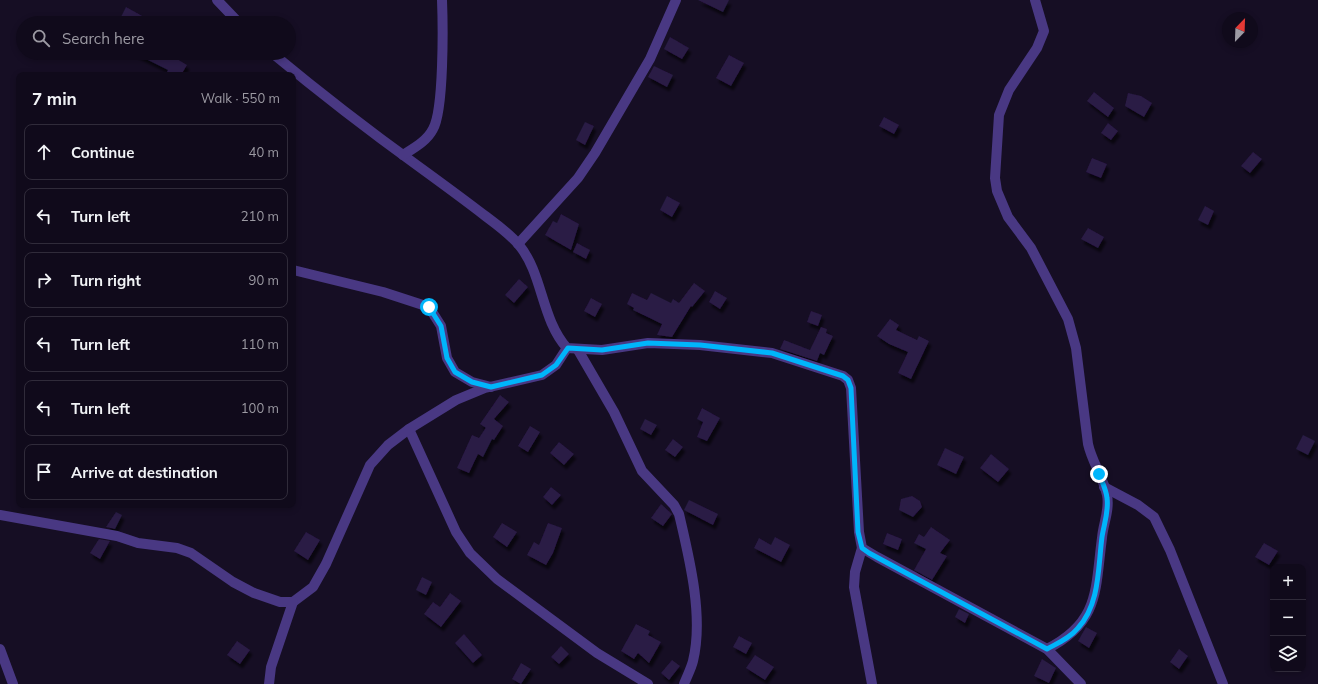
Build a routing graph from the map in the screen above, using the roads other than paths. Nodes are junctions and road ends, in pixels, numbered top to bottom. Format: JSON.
{"nodes":[{"id":1,"x":217,"y":0,"type":"edge"},
{"id":2,"x":442,"y":0,"type":"edge"},
{"id":3,"x":676,"y":0,"type":"edge"},
{"id":4,"x":1036,"y":0,"type":"edge"},
{"id":5,"x":232,"y":16,"type":"edge"},
{"id":6,"x":280,"y":60,"type":"edge"},
{"id":7,"x":295,"y":72,"type":"edge"},
{"id":8,"x":296,"y":73,"type":"edge"},
{"id":9,"x":403,"y":155,"type":"junction"},
{"id":10,"x":518,"y":244,"type":"junction"},
{"id":11,"x":296,"y":271,"type":"edge"},
{"id":12,"x":572,"y":349,"type":"junction"},
{"id":13,"x":491,"y":387,"type":"junction"},
{"id":14,"x":409,"y":429,"type":"junction"},
{"id":15,"x":1104,"y":487,"type":"junction"},
{"id":16,"x":0,"y":515,"type":"edge"},
{"id":17,"x":862,"y":548,"type":"junction"},
{"id":18,"x":293,"y":602,"type":"junction"},
{"id":19,"x":0,"y":649,"type":"edge"},
{"id":20,"x":1047,"y":649,"type":"junction"},
{"id":21,"x":14,"y":684,"type":"edge"},
{"id":22,"x":269,"y":684,"type":"edge"},
{"id":23,"x":648,"y":684,"type":"edge"},
{"id":24,"x":684,"y":684,"type":"edge"},
{"id":25,"x":872,"y":684,"type":"edge"},
{"id":26,"x":1081,"y":684,"type":"edge"},
{"id":27,"x":1223,"y":684,"type":"edge"}],
"edges":[{"from":1,"to":5,"type":"street"},
{"from":2,"to":9,"type":"street"},
{"from":3,"to":10,"type":"street"},
{"from":4,"to":15,"type":"street"},
{"from":6,"to":7,"type":"street"},
{"from":8,"to":9,"type":"street"},
{"from":9,"to":10,"type":"street"},
{"from":10,"to":12,"type":"street"},
{"from":11,"to":13,"type":"street"},
{"from":12,"to":13,"type":"street"},
{"from":12,"to":17,"type":"street"},
{"from":12,"to":24,"type":"street"},
{"from":13,"to":14,"type":"street"},
{"from":14,"to":18,"type":"street"},
{"from":14,"to":23,"type":"street"},
{"from":15,"to":20,"type":"street"},
{"from":15,"to":27,"type":"street"},
{"from":16,"to":18,"type":"street"},
{"from":17,"to":20,"type":"street"},
{"from":17,"to":25,"type":"street"},
{"from":18,"to":22,"type":"street"},
{"from":19,"to":21,"type":"street"},
{"from":20,"to":26,"type":"street"}]}
